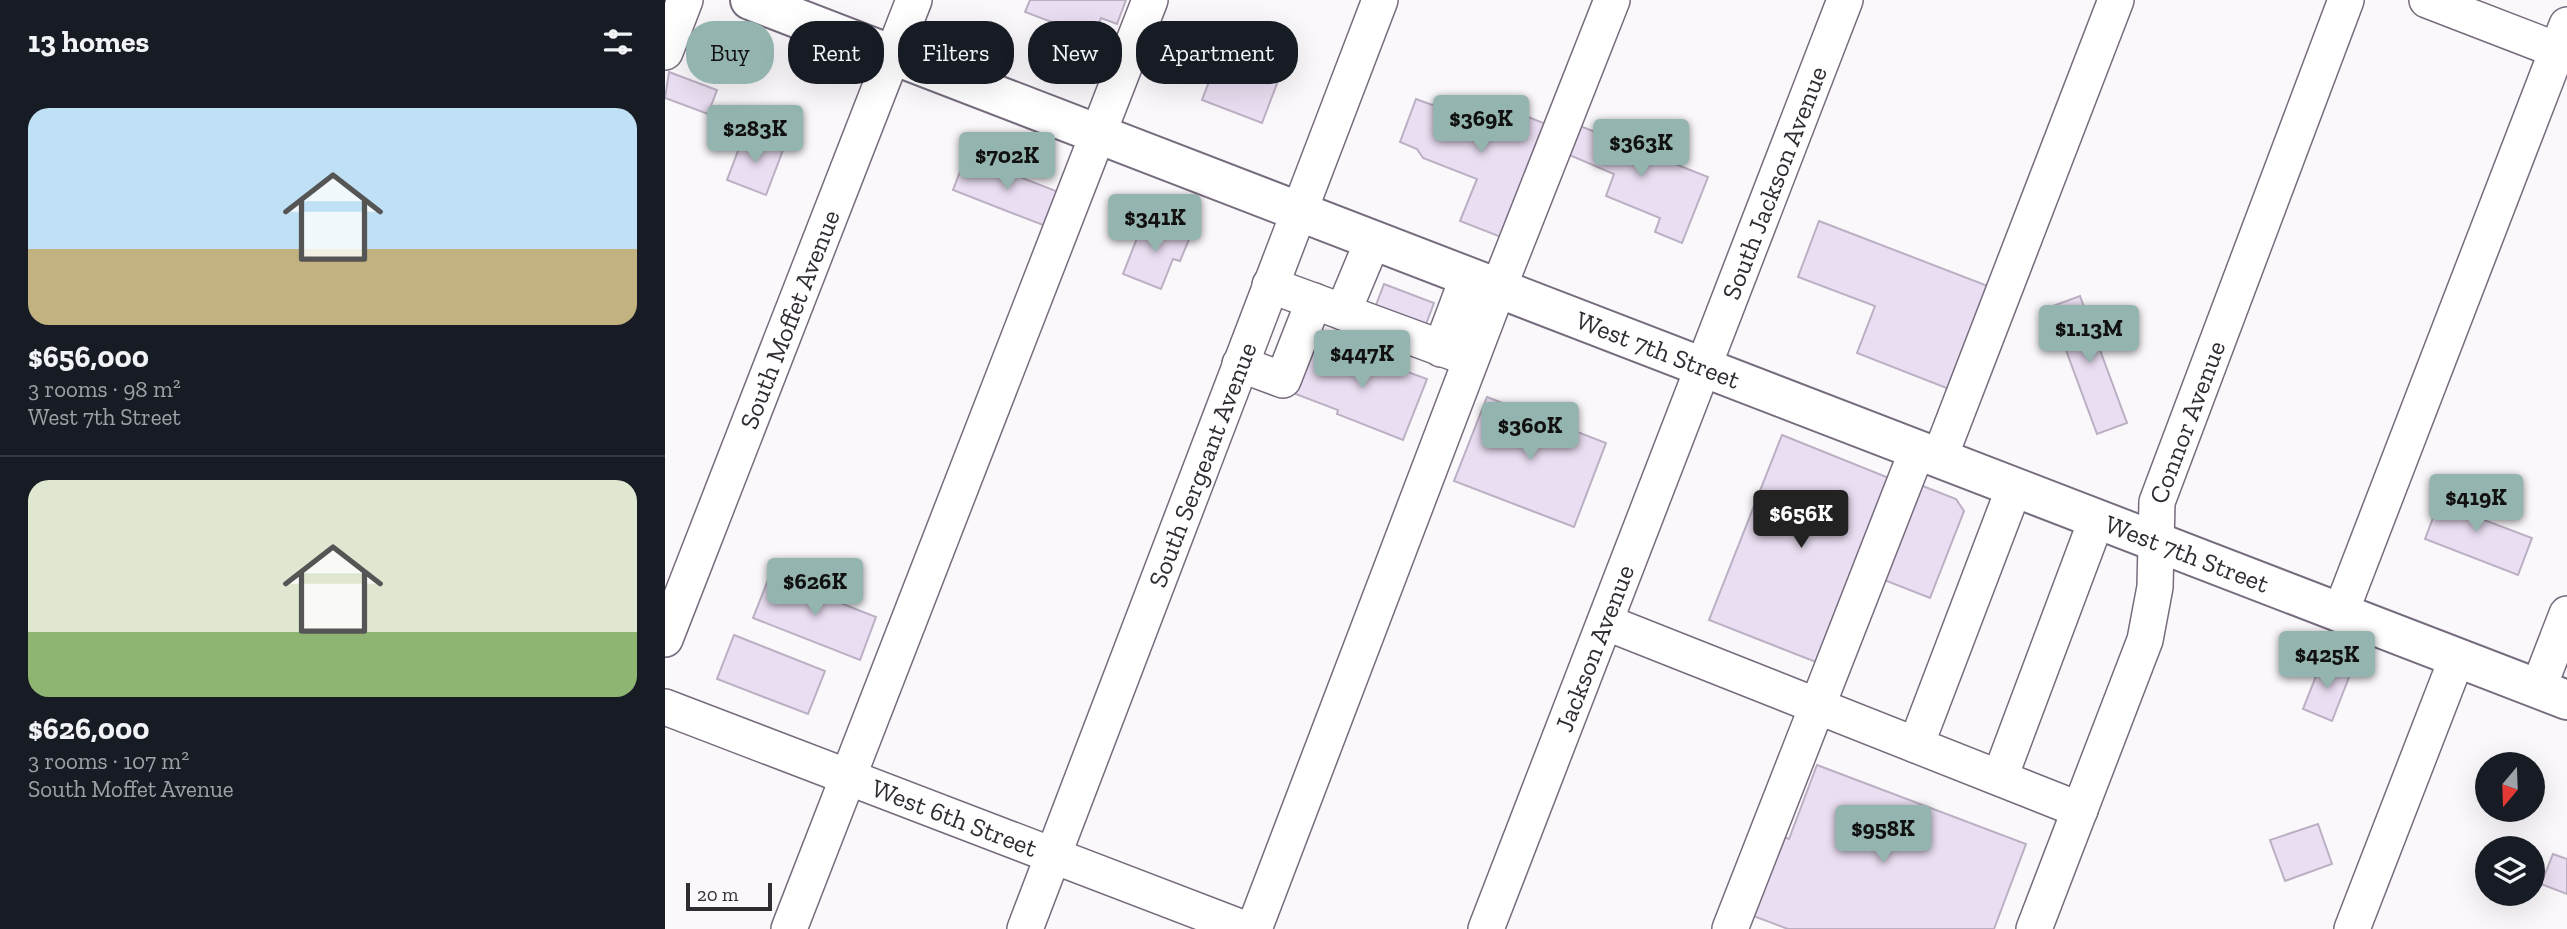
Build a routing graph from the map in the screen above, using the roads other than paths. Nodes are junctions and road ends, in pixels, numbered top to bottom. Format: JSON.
{"nodes":[{"id":1,"x":685,"y":0,"type":"edge"},
{"id":2,"x":750,"y":0,"type":"edge"},
{"id":3,"x":914,"y":0,"type":"edge"},
{"id":4,"x":1150,"y":0,"type":"edge"},
{"id":5,"x":1380,"y":0,"type":"edge"},
{"id":6,"x":1612,"y":0,"type":"edge"},
{"id":7,"x":1845,"y":0,"type":"edge"},
{"id":8,"x":2116,"y":0,"type":"edge"},
{"id":9,"x":2346,"y":0,"type":"edge"},
{"id":10,"x":2427,"y":0,"type":"edge"},
{"id":11,"x":2564,"y":43,"type":"edge"},
{"id":12,"x":665,"y":52,"type":"edge"},
{"id":13,"x":893,"y":55,"type":"junction"},
{"id":14,"x":1097,"y":134,"type":"junction"},
{"id":15,"x":1298,"y":211,"type":"junction"},
{"id":16,"x":1373,"y":240,"type":"junction"},
{"id":17,"x":1483,"y":283,"type":"junction"},
{"id":18,"x":1270,"y":285,"type":"junction"},
{"id":19,"x":1329,"y":307,"type":"junction"},
{"id":20,"x":1456,"y":354,"type":"junction"},
{"id":21,"x":1240,"y":364,"type":"junction"},
{"id":22,"x":1704,"y":368,"type":"junction"},
{"id":23,"x":1928,"y":455,"type":"junction"},
{"id":24,"x":2014,"y":488,"type":"junction"},
{"id":25,"x":2096,"y":521,"type":"junction"},
{"id":26,"x":2154,"y":542,"type":"junction"},
{"id":27,"x":2340,"y":614,"type":"junction"},
{"id":28,"x":2567,"y":614,"type":"edge"},
{"id":29,"x":1605,"y":622,"type":"junction"},
{"id":30,"x":665,"y":639,"type":"edge"},
{"id":31,"x":2458,"y":658,"type":"junction"},
{"id":32,"x":2552,"y":695,"type":"edge"},
{"id":33,"x":665,"y":706,"type":"edge"},
{"id":34,"x":1817,"y":707,"type":"junction"},
{"id":35,"x":1916,"y":745,"type":"junction"},
{"id":36,"x":849,"y":776,"type":"junction"},
{"id":37,"x":2000,"y":776,"type":"junction"},
{"id":38,"x":2080,"y":810,"type":"junction"},
{"id":39,"x":1054,"y":855,"type":"junction"},
{"id":40,"x":789,"y":929,"type":"edge"},
{"id":41,"x":1025,"y":929,"type":"edge"},
{"id":42,"x":1245,"y":929,"type":"edge"},
{"id":43,"x":1254,"y":929,"type":"edge"},
{"id":44,"x":1486,"y":929,"type":"edge"},
{"id":45,"x":1730,"y":929,"type":"edge"},
{"id":46,"x":2034,"y":929,"type":"edge"},
{"id":47,"x":2352,"y":929,"type":"edge"}],
"edges":[{"from":1,"to":12,"type":"street"},
{"from":2,"to":13,"type":"main road","name":"West 7th Street"},
{"from":3,"to":13,"type":"street","name":"South Moffet Avenue"},
{"from":4,"to":14,"type":"street"},
{"from":5,"to":15,"type":"street","name":"South Sergeant Avenue"},
{"from":6,"to":17,"type":"street"},
{"from":7,"to":22,"type":"street","name":"South Jackson Avenue"},
{"from":8,"to":23,"type":"street"},
{"from":9,"to":26,"type":"street","name":"Connor Avenue"},
{"from":10,"to":11,"type":"street"},
{"from":11,"to":27,"type":"street"},
{"from":13,"to":14,"type":"main road","name":"West 7th Street"},
{"from":13,"to":30,"type":"street","name":"South Moffet Avenue"},
{"from":14,"to":15,"type":"main road","name":"West 7th Street"},
{"from":14,"to":36,"type":"street"},
{"from":15,"to":16,"type":"main road","name":"West 7th Street"},
{"from":15,"to":18,"type":"street","name":"South Sergeant Avenue"},
{"from":16,"to":17,"type":"main road","name":"West 7th Street"},
{"from":16,"to":19,"type":"street"},
{"from":17,"to":20,"type":"street"},
{"from":17,"to":22,"type":"main road","name":"West 7th Street"},
{"from":18,"to":19,"type":"street"},
{"from":18,"to":21,"type":"street","name":"South Sergeant Avenue"},
{"from":19,"to":20,"type":"street"},
{"from":19,"to":21,"type":"street"},
{"from":20,"to":43,"type":"street"},
{"from":21,"to":39,"type":"street","name":"South Sergeant Avenue"},
{"from":22,"to":23,"type":"main road","name":"West 7th Street"},
{"from":22,"to":29,"type":"street","name":"Jackson Avenue"},
{"from":23,"to":24,"type":"main road","name":"West 7th Street"},
{"from":23,"to":34,"type":"street"},
{"from":24,"to":25,"type":"main road","name":"West 7th Street"},
{"from":24,"to":35,"type":"street"},
{"from":25,"to":26,"type":"main road","name":"West 7th Street"},
{"from":25,"to":37,"type":"street"},
{"from":26,"to":27,"type":"main road","name":"West 7th Street"},
{"from":26,"to":38,"type":"street","name":"Connor Avenue"},
{"from":27,"to":31,"type":"main road","name":"West 7th Street"},
{"from":28,"to":32,"type":"street"},
{"from":29,"to":34,"type":"street"},
{"from":29,"to":44,"type":"street","name":"Jackson Avenue"},
{"from":31,"to":32,"type":"main road","name":"West 7th Street"},
{"from":31,"to":47,"type":"street"},
{"from":33,"to":36,"type":"street","name":"West 6th Street"},
{"from":34,"to":35,"type":"street"},
{"from":34,"to":45,"type":"street"},
{"from":35,"to":37,"type":"street"},
{"from":36,"to":39,"type":"street","name":"West 6th Street"},
{"from":36,"to":40,"type":"street"},
{"from":37,"to":38,"type":"street"},
{"from":38,"to":46,"type":"street","name":"Connor Avenue"},
{"from":39,"to":41,"type":"street","name":"South Sergeant Avenue"},
{"from":39,"to":42,"type":"street","name":"West 6th Street"}]}
